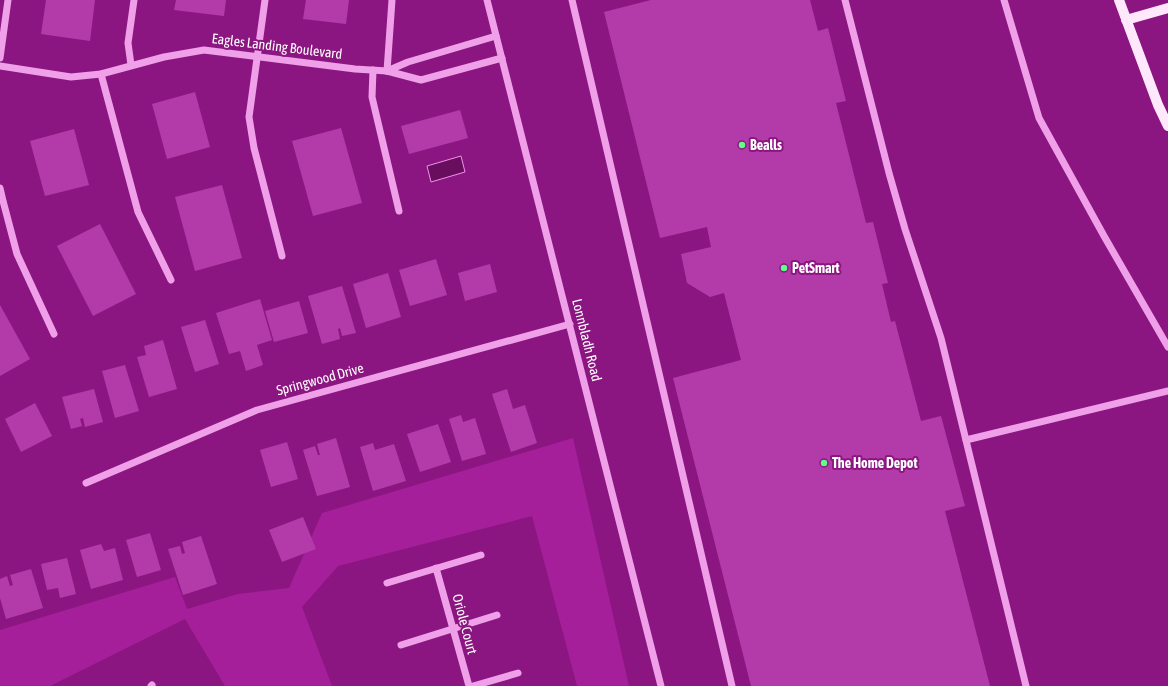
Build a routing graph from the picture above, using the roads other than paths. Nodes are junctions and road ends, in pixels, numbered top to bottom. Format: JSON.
{"nodes":[{"id":1,"x":8,"y":0,"type":"edge"},
{"id":2,"x":134,"y":0,"type":"edge"},
{"id":3,"x":264,"y":0,"type":"edge"},
{"id":4,"x":392,"y":0,"type":"edge"},
{"id":5,"x":487,"y":0,"type":"edge"},
{"id":6,"x":572,"y":0,"type":"edge"},
{"id":7,"x":845,"y":0,"type":"edge"},
{"id":8,"x":1004,"y":0,"type":"edge"},
{"id":9,"x":1119,"y":0,"type":"edge"},
{"id":10,"x":1168,"y":8,"type":"edge"},
{"id":11,"x":1126,"y":20,"type":"junction"},
{"id":12,"x":496,"y":36,"type":"junction"},
{"id":13,"x":257,"y":56,"type":"junction"},
{"id":14,"x":0,"y":58,"type":"edge"},
{"id":15,"x":502,"y":58,"type":"junction"},
{"id":16,"x":0,"y":66,"type":"edge"},
{"id":17,"x":131,"y":66,"type":"junction"},
{"id":18,"x":373,"y":70,"type":"junction"},
{"id":19,"x":386,"y":72,"type":"junction"},
{"id":20,"x":101,"y":74,"type":"junction"},
{"id":21,"x":1168,"y":126,"type":"edge"},
{"id":22,"x":0,"y":188,"type":"edge"},
{"id":23,"x":399,"y":211,"type":"dead end"},
{"id":24,"x":282,"y":256,"type":"dead end"},
{"id":25,"x":171,"y":280,"type":"dead end"},
{"id":26,"x":570,"y":324,"type":"junction"},
{"id":27,"x":54,"y":334,"type":"dead end"},
{"id":28,"x":1168,"y":347,"type":"edge"},
{"id":29,"x":1168,"y":391,"type":"edge"},
{"id":30,"x":966,"y":440,"type":"junction"},
{"id":31,"x":86,"y":483,"type":"dead end"},
{"id":32,"x":481,"y":555,"type":"dead end"},
{"id":33,"x":436,"y":568,"type":"junction"},
{"id":34,"x":387,"y":583,"type":"dead end"},
{"id":35,"x":497,"y":615,"type":"dead end"},
{"id":36,"x":453,"y":629,"type":"junction"},
{"id":37,"x":401,"y":645,"type":"dead end"},
{"id":38,"x":518,"y":673,"type":"dead end"},
{"id":39,"x":469,"y":686,"type":"edge"},
{"id":40,"x":473,"y":686,"type":"edge"},
{"id":41,"x":661,"y":686,"type":"edge"},
{"id":42,"x":732,"y":686,"type":"edge"},
{"id":43,"x":1026,"y":686,"type":"edge"}],
"edges":[{"from":1,"to":14,"type":"street"},
{"from":2,"to":17,"type":"street"},
{"from":3,"to":13,"type":"street"},
{"from":4,"to":19,"type":"street"},
{"from":5,"to":12,"type":"street","name":"Lonnbladh Road"},
{"from":6,"to":42,"type":"street"},
{"from":7,"to":30,"type":"street"},
{"from":8,"to":28,"type":"street"},
{"from":9,"to":11,"type":"main road"},
{"from":10,"to":11,"type":"main road"},
{"from":11,"to":21,"type":"main road"},
{"from":12,"to":15,"type":"street","name":"Lonnbladh Road"},
{"from":12,"to":19,"type":"street"},
{"from":13,"to":17,"type":"street","name":"Eagles Landing Boulevard"},
{"from":13,"to":18,"type":"street","name":"Eagles Landing Boulevard"},
{"from":13,"to":24,"type":"street"},
{"from":15,"to":19,"type":"street","name":"Eagles Landing Boulevard"},
{"from":15,"to":26,"type":"street","name":"Lonnbladh Road"},
{"from":16,"to":20,"type":"street","name":"Eagles Landing Boulevard"},
{"from":17,"to":20,"type":"street","name":"Eagles Landing Boulevard"},
{"from":18,"to":19,"type":"street","name":"Eagles Landing Boulevard"},
{"from":18,"to":23,"type":"street"},
{"from":20,"to":25,"type":"street"},
{"from":22,"to":27,"type":"street"},
{"from":26,"to":31,"type":"street","name":"Springwood Drive"},
{"from":26,"to":41,"type":"street","name":"Lonnbladh Road"},
{"from":29,"to":30,"type":"street"},
{"from":30,"to":43,"type":"street"},
{"from":32,"to":33,"type":"street"},
{"from":33,"to":34,"type":"street"},
{"from":33,"to":36,"type":"street","name":"Oriole Court"},
{"from":35,"to":36,"type":"street"},
{"from":36,"to":37,"type":"street"},
{"from":36,"to":39,"type":"street","name":"Oriole Court"},
{"from":38,"to":40,"type":"street"}]}
